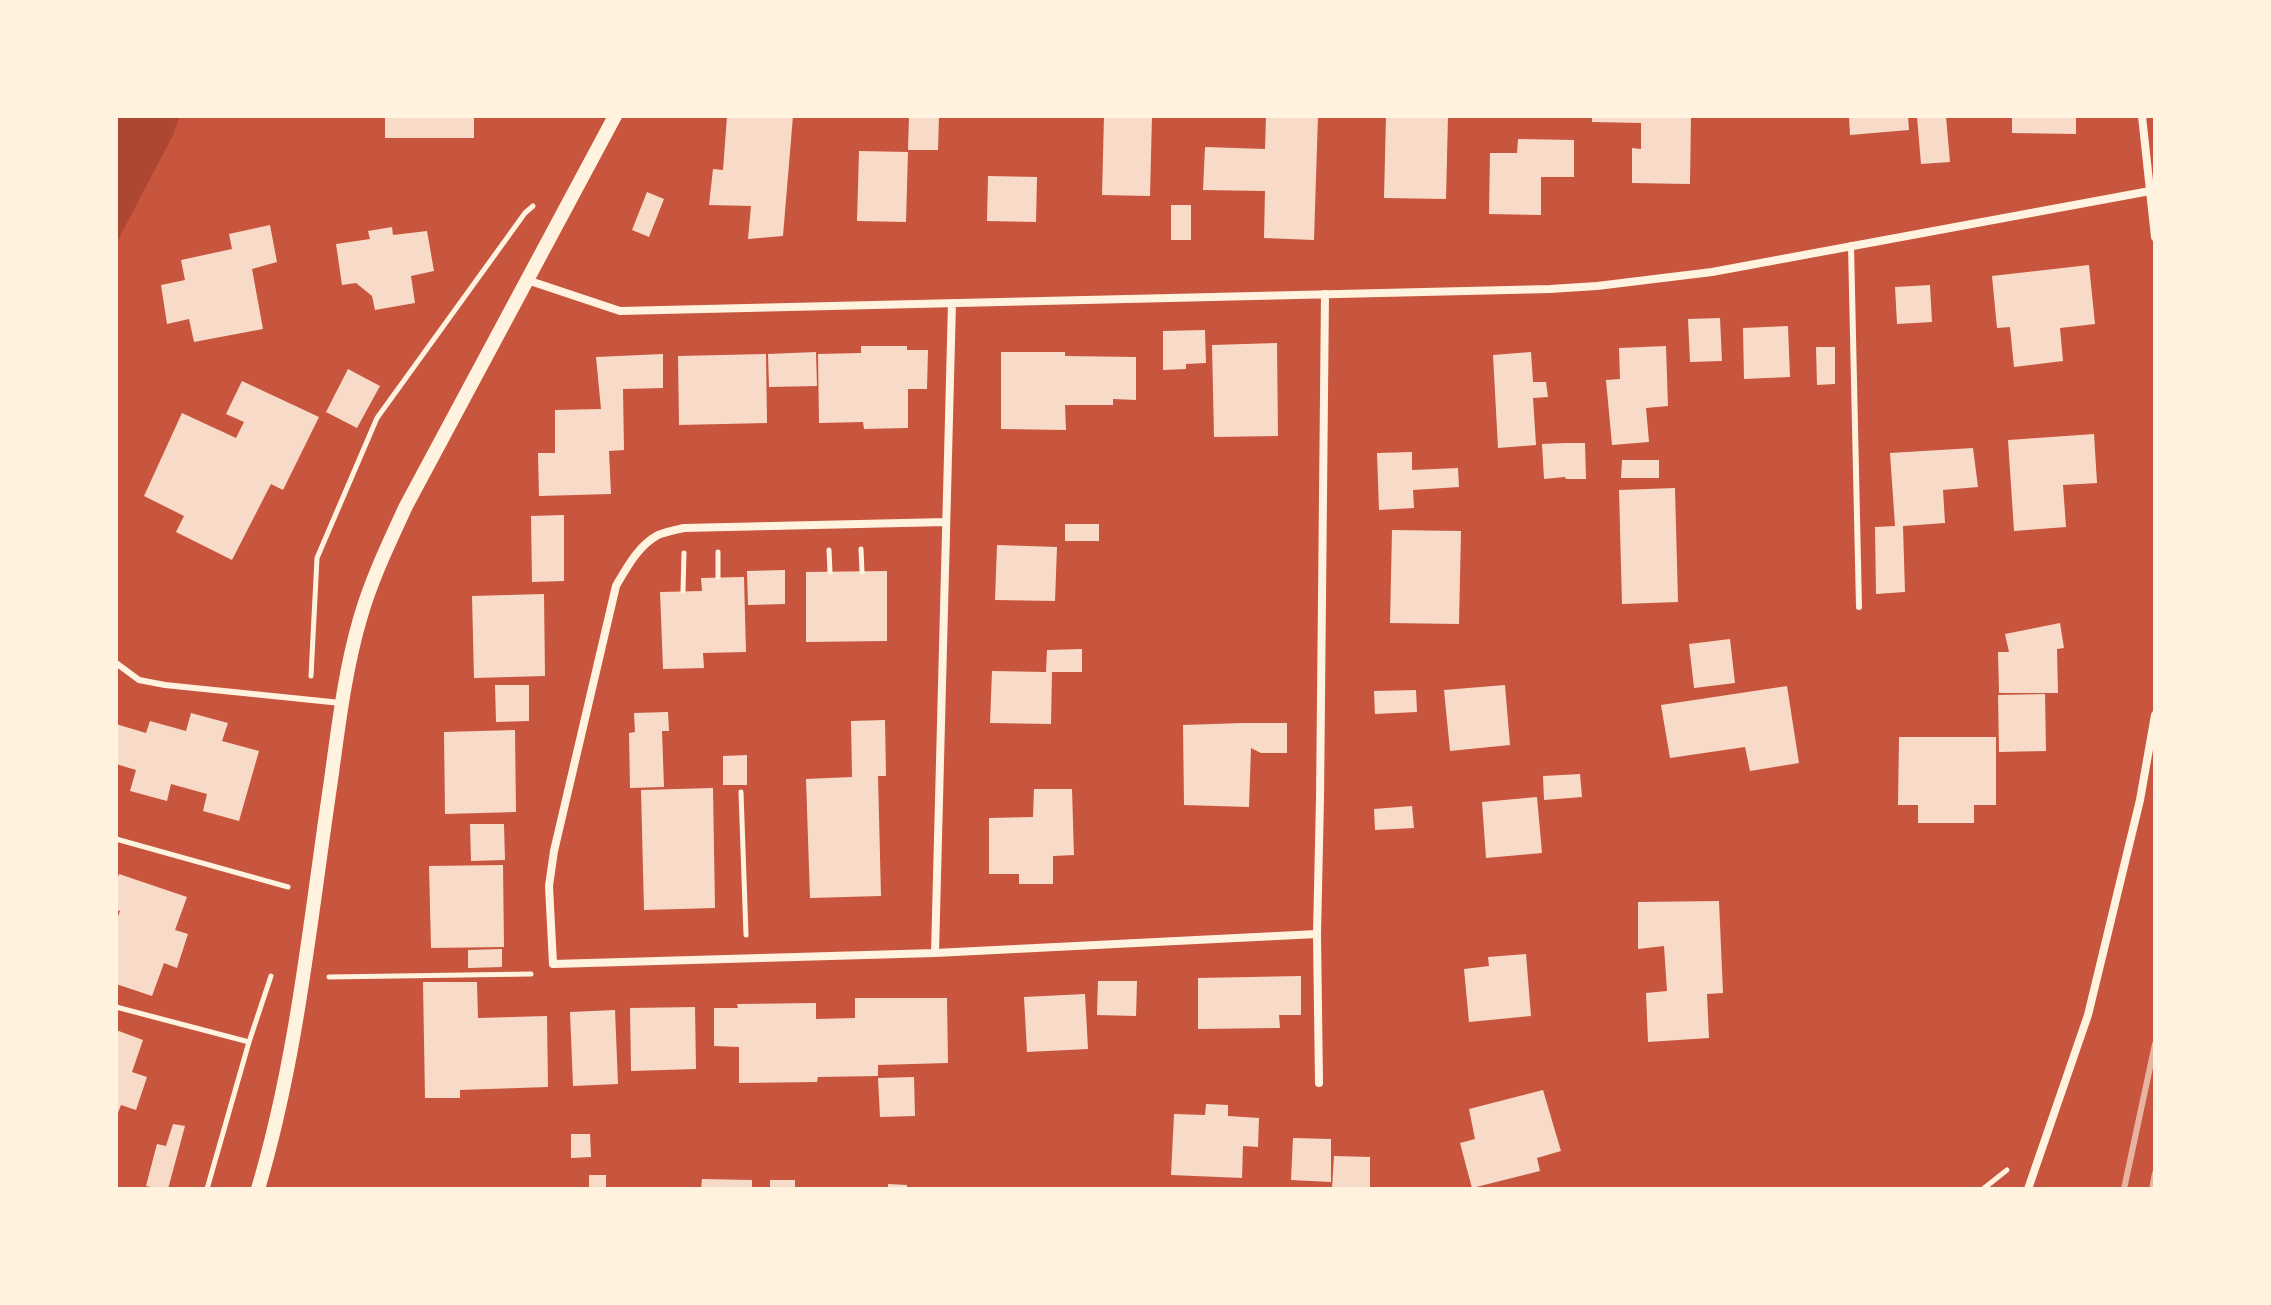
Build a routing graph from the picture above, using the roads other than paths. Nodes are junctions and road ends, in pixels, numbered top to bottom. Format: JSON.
{"nodes":[{"id":1,"x":615,"y":116,"type":"edge"},
{"id":2,"x":2142,"y":116,"type":"edge"},
{"id":3,"x":2150,"y":191,"type":"junction"},
{"id":4,"x":2155,"y":237,"type":"edge"},
{"id":5,"x":1851,"y":245,"type":"junction"},
{"id":6,"x":527,"y":280,"type":"junction"},
{"id":7,"x":1325,"y":294,"type":"junction"},
{"id":8,"x":952,"y":303,"type":"junction"},
{"id":9,"x":946,"y":522,"type":"junction"},
{"id":10,"x":1859,"y":607,"type":"dead end"},
{"id":11,"x":116,"y":663,"type":"edge"},
{"id":12,"x":343,"y":703,"type":"junction"},
{"id":13,"x":2155,"y":715,"type":"edge"},
{"id":14,"x":1317,"y":934,"type":"junction"},
{"id":15,"x":935,"y":953,"type":"junction"},
{"id":16,"x":1319,"y":1083,"type":"dead end"},
{"id":17,"x":258,"y":1189,"type":"edge"},
{"id":18,"x":2028,"y":1189,"type":"edge"}],
"edges":[{"from":1,"to":6,"type":"street"},
{"from":2,"to":3,"type":"street"},
{"from":3,"to":4,"type":"street"},
{"from":3,"to":5,"type":"street"},
{"from":5,"to":7,"type":"street"},
{"from":5,"to":10,"type":"lane"},
{"from":6,"to":8,"type":"street"},
{"from":6,"to":12,"type":"street"},
{"from":7,"to":8,"type":"street"},
{"from":7,"to":14,"type":"street"},
{"from":8,"to":9,"type":"street"},
{"from":9,"to":15,"type":"street"},
{"from":9,"to":15,"type":"street"},
{"from":11,"to":12,"type":"lane"},
{"from":12,"to":17,"type":"street"},
{"from":13,"to":18,"type":"street"},
{"from":14,"to":15,"type":"street"},
{"from":14,"to":16,"type":"street"}]}
